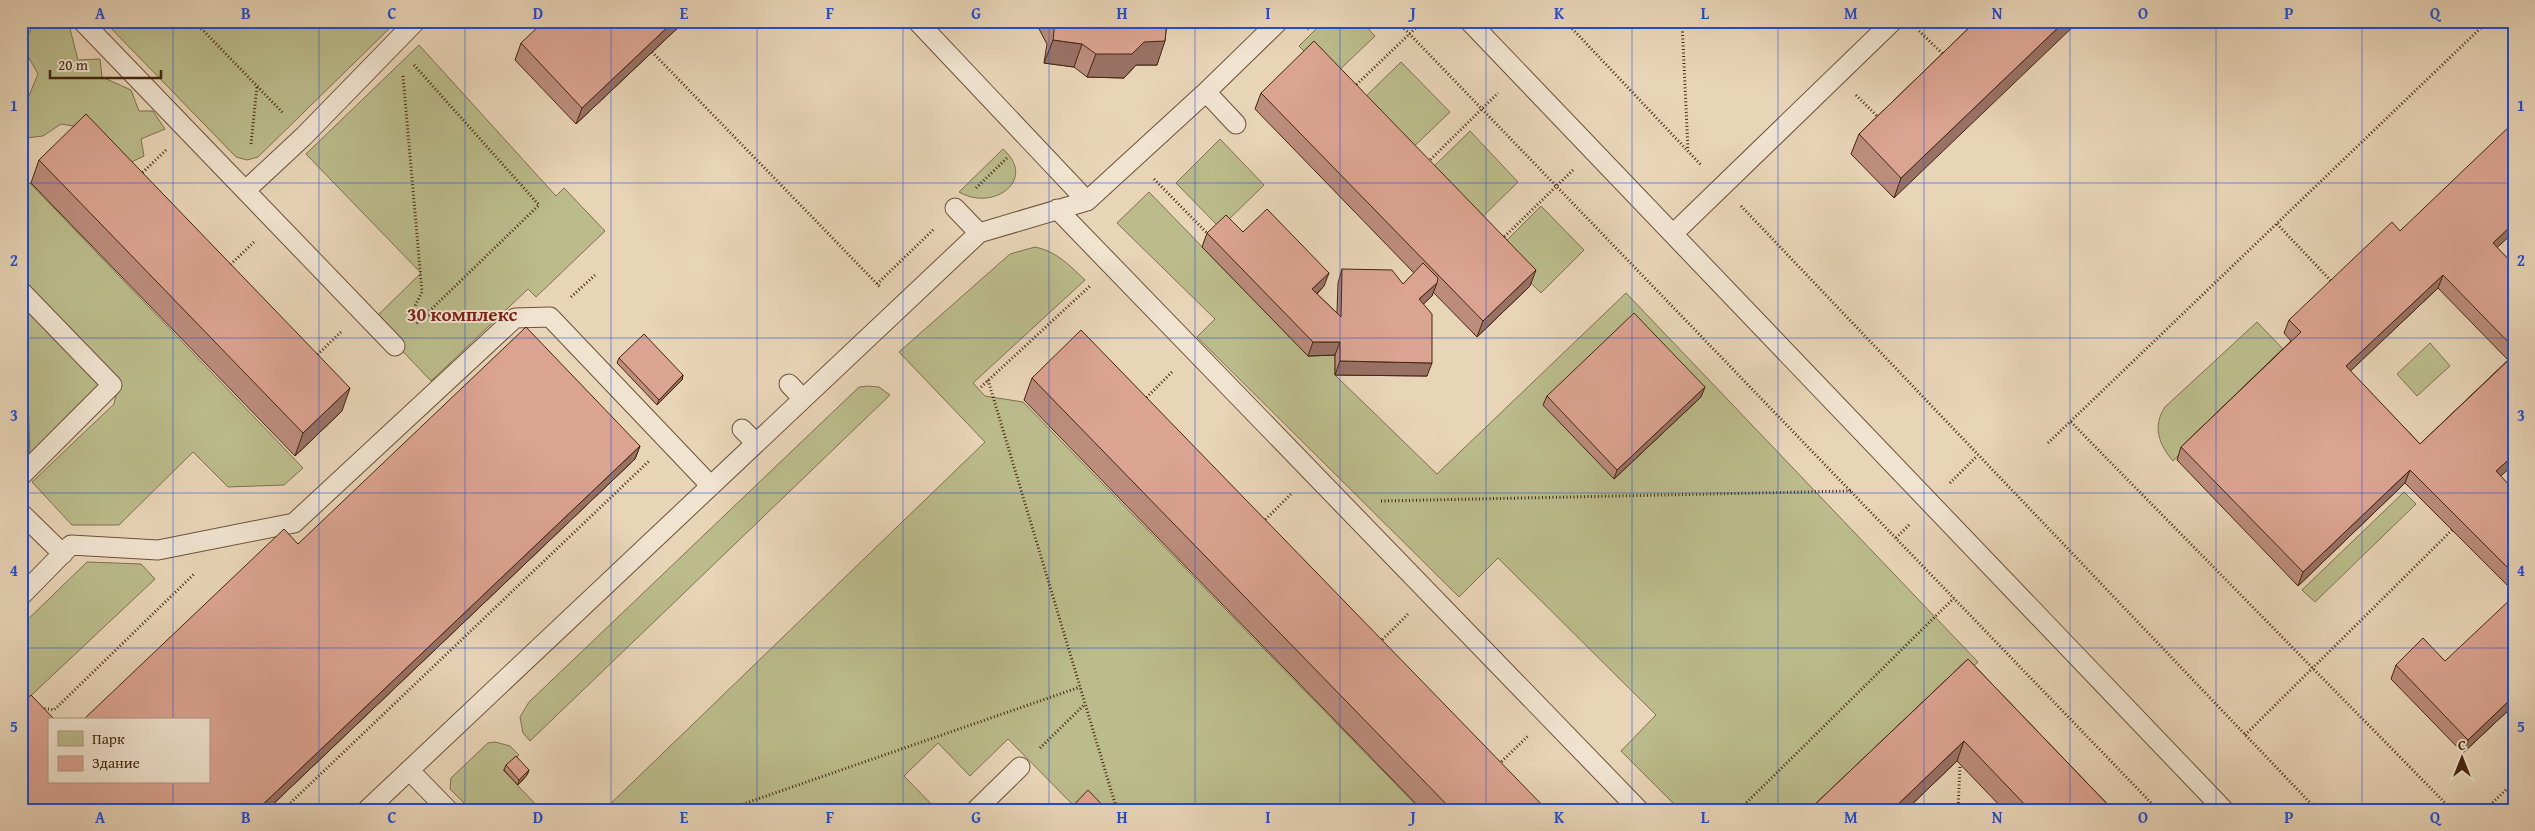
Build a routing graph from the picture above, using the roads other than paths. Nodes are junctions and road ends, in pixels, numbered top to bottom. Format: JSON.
{"nodes":[{"id":1,"x":82,"y":21,"type":"edge"},
{"id":2,"x":416,"y":21,"type":"edge"},
{"id":3,"x":917,"y":21,"type":"edge"},
{"id":4,"x":1279,"y":21,"type":"edge"},
{"id":5,"x":1469,"y":21,"type":"edge"},
{"id":6,"x":1893,"y":21,"type":"edge"},
{"id":7,"x":1206,"y":92,"type":"junction"},
{"id":8,"x":1236,"y":124,"type":"dead end"},
{"id":9,"x":246,"y":190,"type":"junction"},
{"id":10,"x":1087,"y":201,"type":"junction"},
{"id":11,"x":955,"y":208,"type":"road end"},
{"id":12,"x":1057,"y":209,"type":"junction"},
{"id":13,"x":978,"y":233,"type":"junction"},
{"id":14,"x":1674,"y":233,"type":"junction"},
{"id":15,"x":21,"y":290,"type":"edge"},
{"id":16,"x":396,"y":346,"type":"road end"},
{"id":17,"x":788,"y":384,"type":"dead end"},
{"id":18,"x":803,"y":398,"type":"junction"},
{"id":19,"x":742,"y":429,"type":"dead end"},
{"id":20,"x":756,"y":443,"type":"junction"},
{"id":21,"x":23,"y":474,"type":"edge"},
{"id":22,"x":711,"y":486,"type":"junction"},
{"id":23,"x":21,"y":513,"type":"edge"},
{"id":24,"x":63,"y":554,"type":"junction"},
{"id":25,"x":21,"y":596,"type":"edge"},
{"id":26,"x":1020,"y":767,"type":"road end"},
{"id":27,"x":409,"y":770,"type":"junction"},
{"id":28,"x":367,"y":810,"type":"edge"},
{"id":29,"x":448,"y":810,"type":"edge"},
{"id":30,"x":976,"y":810,"type":"edge"},
{"id":31,"x":1639,"y":810,"type":"edge"},
{"id":32,"x":2224,"y":810,"type":"edge"}],
"edges":[{"from":1,"to":9,"type":"lane"},
{"from":2,"to":9,"type":"lane"},
{"from":3,"to":10,"type":"lane"},
{"from":4,"to":7,"type":"lane"},
{"from":5,"to":14,"type":"lane"},
{"from":6,"to":14,"type":"lane"},
{"from":7,"to":8,"type":"lane"},
{"from":7,"to":10,"type":"lane"},
{"from":9,"to":16,"type":"lane"},
{"from":10,"to":12,"type":"lane"},
{"from":11,"to":13,"type":"lane"},
{"from":12,"to":13,"type":"lane"},
{"from":12,"to":31,"type":"lane"},
{"from":13,"to":18,"type":"lane"},
{"from":14,"to":32,"type":"lane"},
{"from":15,"to":21,"type":"lane"},
{"from":17,"to":18,"type":"lane"},
{"from":18,"to":20,"type":"lane"},
{"from":19,"to":20,"type":"lane"},
{"from":20,"to":22,"type":"lane"},
{"from":22,"to":24,"type":"lane"},
{"from":22,"to":27,"type":"lane"},
{"from":23,"to":24,"type":"lane"},
{"from":24,"to":25,"type":"lane"},
{"from":26,"to":30,"type":"lane"},
{"from":27,"to":28,"type":"lane"},
{"from":27,"to":29,"type":"lane"}]}
